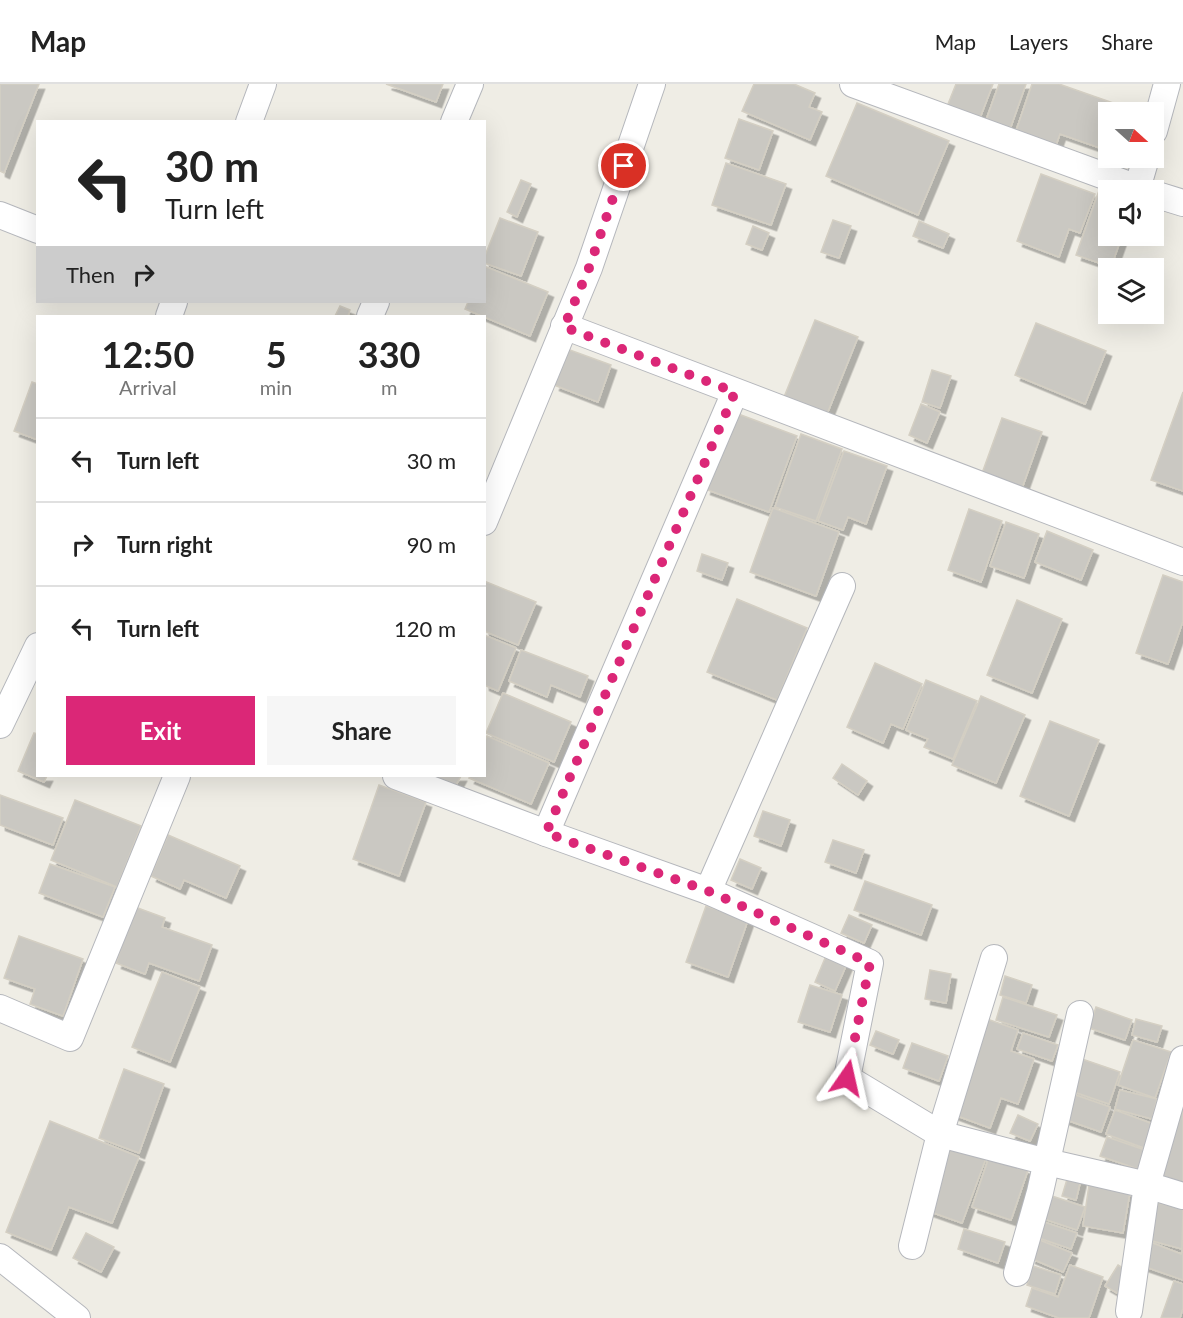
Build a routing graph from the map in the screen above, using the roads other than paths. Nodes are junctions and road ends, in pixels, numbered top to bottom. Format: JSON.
{"nodes":[{"id":1,"x":263,"y":84,"type":"edge"},
{"id":2,"x":470,"y":84,"type":"edge"},
{"id":3,"x":652,"y":84,"type":"edge"},
{"id":4,"x":853,"y":84,"type":"edge"},
{"id":5,"x":1167,"y":84,"type":"edge"},
{"id":6,"x":1162,"y":102,"type":"edge"},
{"id":7,"x":250,"y":120,"type":"edge"},
{"id":8,"x":455,"y":120,"type":"edge"},
{"id":9,"x":1115,"y":180,"type":"edge"},
{"id":10,"x":1164,"y":197,"type":"edge"},
{"id":11,"x":1183,"y":203,"type":"edge"},
{"id":12,"x":0,"y":215,"type":"edge"},
{"id":13,"x":36,"y":229,"type":"edge"},
{"id":14,"x":564,"y":327,"type":"junction"},
{"id":15,"x":735,"y":392,"type":"junction"},
{"id":16,"x":486,"y":517,"type":"edge"},
{"id":17,"x":1183,"y":562,"type":"edge"},
{"id":18,"x":842,"y":586,"type":"dead end"},
{"id":19,"x":36,"y":650,"type":"edge"},
{"id":20,"x":0,"y":725,"type":"edge"},
{"id":21,"x":177,"y":777,"type":"edge"},
{"id":22,"x":399,"y":777,"type":"edge"},
{"id":23,"x":546,"y":833,"type":"junction"},
{"id":24,"x":708,"y":891,"type":"junction"},
{"id":25,"x":994,"y":958,"type":"dead end"},
{"id":26,"x":0,"y":1008,"type":"edge"},
{"id":27,"x":1080,"y":1014,"type":"dead end"},
{"id":28,"x":1183,"y":1059,"type":"edge"},
{"id":29,"x":940,"y":1134,"type":"junction"},
{"id":30,"x":1047,"y":1162,"type":"junction"},
{"id":31,"x":1147,"y":1185,"type":"junction"},
{"id":32,"x":1183,"y":1197,"type":"edge"},
{"id":33,"x":912,"y":1246,"type":"dead end"},
{"id":34,"x":0,"y":1257,"type":"edge"},
{"id":35,"x":1017,"y":1273,"type":"dead end"},
{"id":36,"x":1129,"y":1311,"type":"dead end"},
{"id":37,"x":77,"y":1318,"type":"edge"}],
"edges":[{"from":1,"to":7,"type":"street"},
{"from":2,"to":8,"type":"street"},
{"from":3,"to":14,"type":"street"},
{"from":4,"to":9,"type":"street"},
{"from":5,"to":6,"type":"street"},
{"from":10,"to":11,"type":"street"},
{"from":12,"to":13,"type":"street"},
{"from":14,"to":15,"type":"street"},
{"from":14,"to":16,"type":"street"},
{"from":15,"to":17,"type":"street"},
{"from":15,"to":23,"type":"street"},
{"from":18,"to":24,"type":"street"},
{"from":19,"to":20,"type":"street"},
{"from":21,"to":26,"type":"street"},
{"from":22,"to":23,"type":"street"},
{"from":23,"to":24,"type":"street"},
{"from":24,"to":29,"type":"street"},
{"from":25,"to":29,"type":"street"},
{"from":27,"to":30,"type":"street"},
{"from":28,"to":31,"type":"street"},
{"from":29,"to":30,"type":"street"},
{"from":29,"to":33,"type":"street"},
{"from":30,"to":31,"type":"street"},
{"from":30,"to":35,"type":"street"},
{"from":31,"to":32,"type":"street"},
{"from":31,"to":36,"type":"street"},
{"from":34,"to":37,"type":"street"}]}
